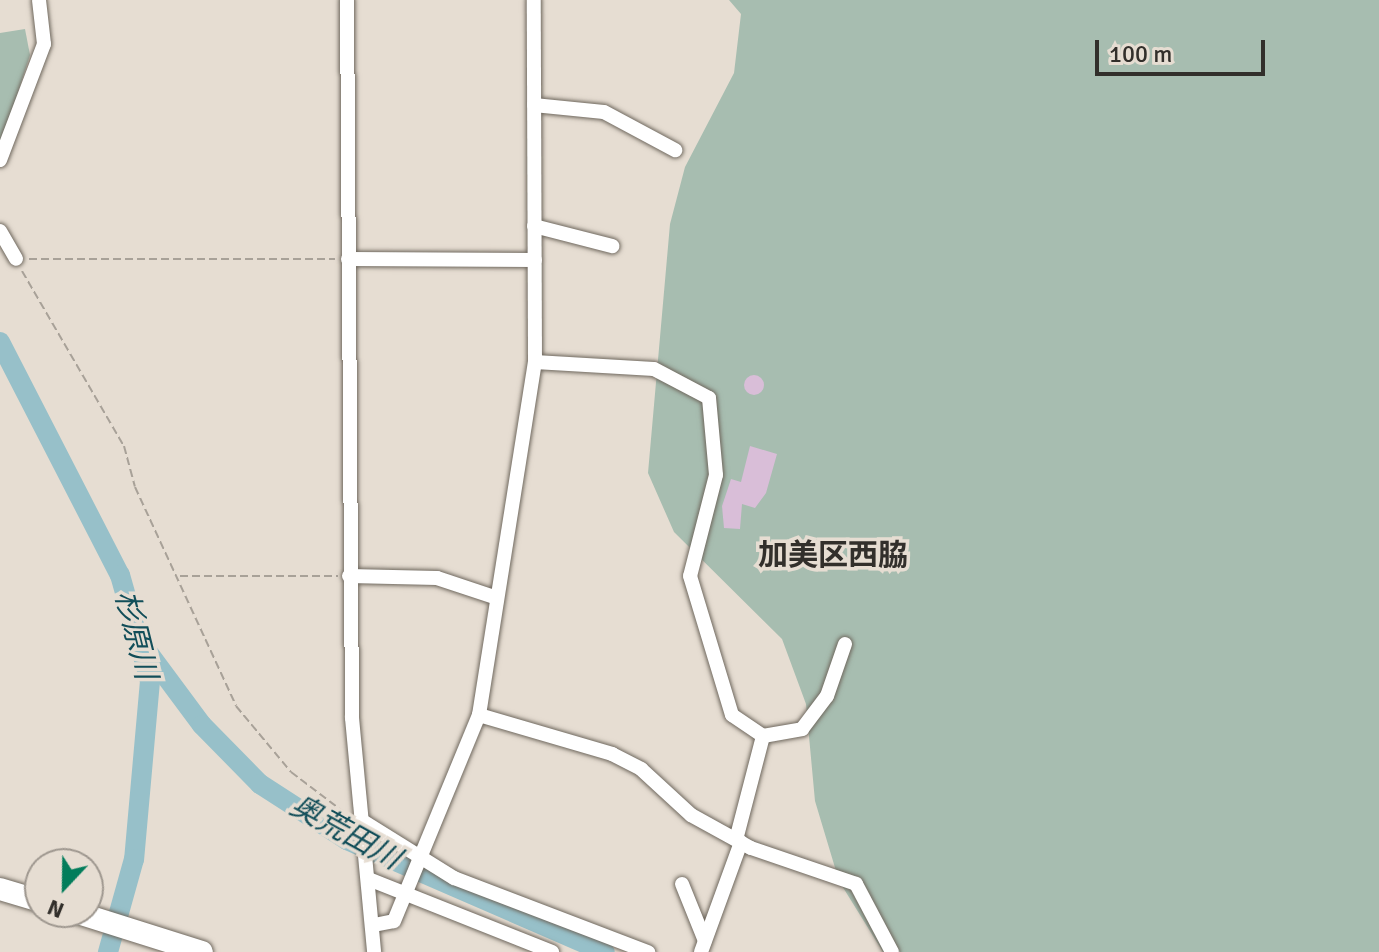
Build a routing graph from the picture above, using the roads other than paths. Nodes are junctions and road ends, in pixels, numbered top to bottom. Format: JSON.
{"nodes":[{"id":1,"x":39,"y":0,"type":"edge"},
{"id":2,"x":347,"y":0,"type":"edge"},
{"id":3,"x":534,"y":0,"type":"edge"},
{"id":4,"x":534,"y":105,"type":"junction"},
{"id":5,"x":675,"y":150,"type":"dead end"},
{"id":6,"x":0,"y":160,"type":"edge"},
{"id":7,"x":534,"y":226,"type":"junction"},
{"id":8,"x":0,"y":231,"type":"edge"},
{"id":9,"x":612,"y":246,"type":"dead end"},
{"id":10,"x":16,"y":259,"type":"road end"},
{"id":11,"x":348,"y":259,"type":"junction"},
{"id":12,"x":535,"y":260,"type":"junction"},
{"id":13,"x":535,"y":362,"type":"junction"},
{"id":14,"x":349,"y":576,"type":"junction"},
{"id":15,"x":497,"y":598,"type":"junction"},
{"id":16,"x":845,"y":644,"type":"dead end"},
{"id":17,"x":479,"y":715,"type":"junction"},
{"id":18,"x":763,"y":736,"type":"junction"},
{"id":19,"x":364,"y":826,"type":"junction"},
{"id":20,"x":739,"y":839,"type":"junction"},
{"id":21,"x":421,"y":862,"type":"junction"},
{"id":22,"x":371,"y":877,"type":"junction"},
{"id":23,"x":682,"y":884,"type":"dead end"},
{"id":24,"x":0,"y":889,"type":"edge"},
{"id":25,"x":408,"y":891,"type":"junction"},
{"id":26,"x":24,"y":896,"type":"edge"},
{"id":27,"x":104,"y":920,"type":"edge"},
{"id":28,"x":374,"y":925,"type":"junction"},
{"id":29,"x":703,"y":946,"type":"edge"},
{"id":30,"x":202,"y":952,"type":"edge"},
{"id":31,"x":374,"y":952,"type":"edge"},
{"id":32,"x":552,"y":952,"type":"edge"},
{"id":33,"x":648,"y":952,"type":"edge"},
{"id":34,"x":892,"y":952,"type":"edge"}],
"edges":[{"from":1,"to":6,"type":"street"},
{"from":2,"to":11,"type":"street"},
{"from":3,"to":4,"type":"street"},
{"from":4,"to":5,"type":"street"},
{"from":4,"to":7,"type":"street"},
{"from":7,"to":9,"type":"street"},
{"from":7,"to":12,"type":"street"},
{"from":8,"to":10,"type":"street"},
{"from":11,"to":12,"type":"street"},
{"from":11,"to":14,"type":"street"},
{"from":12,"to":13,"type":"street"},
{"from":13,"to":15,"type":"street"},
{"from":13,"to":18,"type":"street"},
{"from":14,"to":15,"type":"street"},
{"from":14,"to":19,"type":"street"},
{"from":15,"to":17,"type":"street"},
{"from":16,"to":18,"type":"street"},
{"from":17,"to":20,"type":"street"},
{"from":17,"to":21,"type":"street"},
{"from":18,"to":20,"type":"street"},
{"from":19,"to":21,"type":"street"},
{"from":19,"to":22,"type":"street"},
{"from":20,"to":29,"type":"street"},
{"from":20,"to":34,"type":"street"},
{"from":21,"to":25,"type":"street"},
{"from":21,"to":33,"type":"street"},
{"from":22,"to":25,"type":"street"},
{"from":22,"to":28,"type":"street"},
{"from":23,"to":29,"type":"street"},
{"from":24,"to":26,"type":"highway"},
{"from":25,"to":28,"type":"street"},
{"from":25,"to":32,"type":"street"},
{"from":27,"to":30,"type":"highway"},
{"from":28,"to":31,"type":"street"}]}
